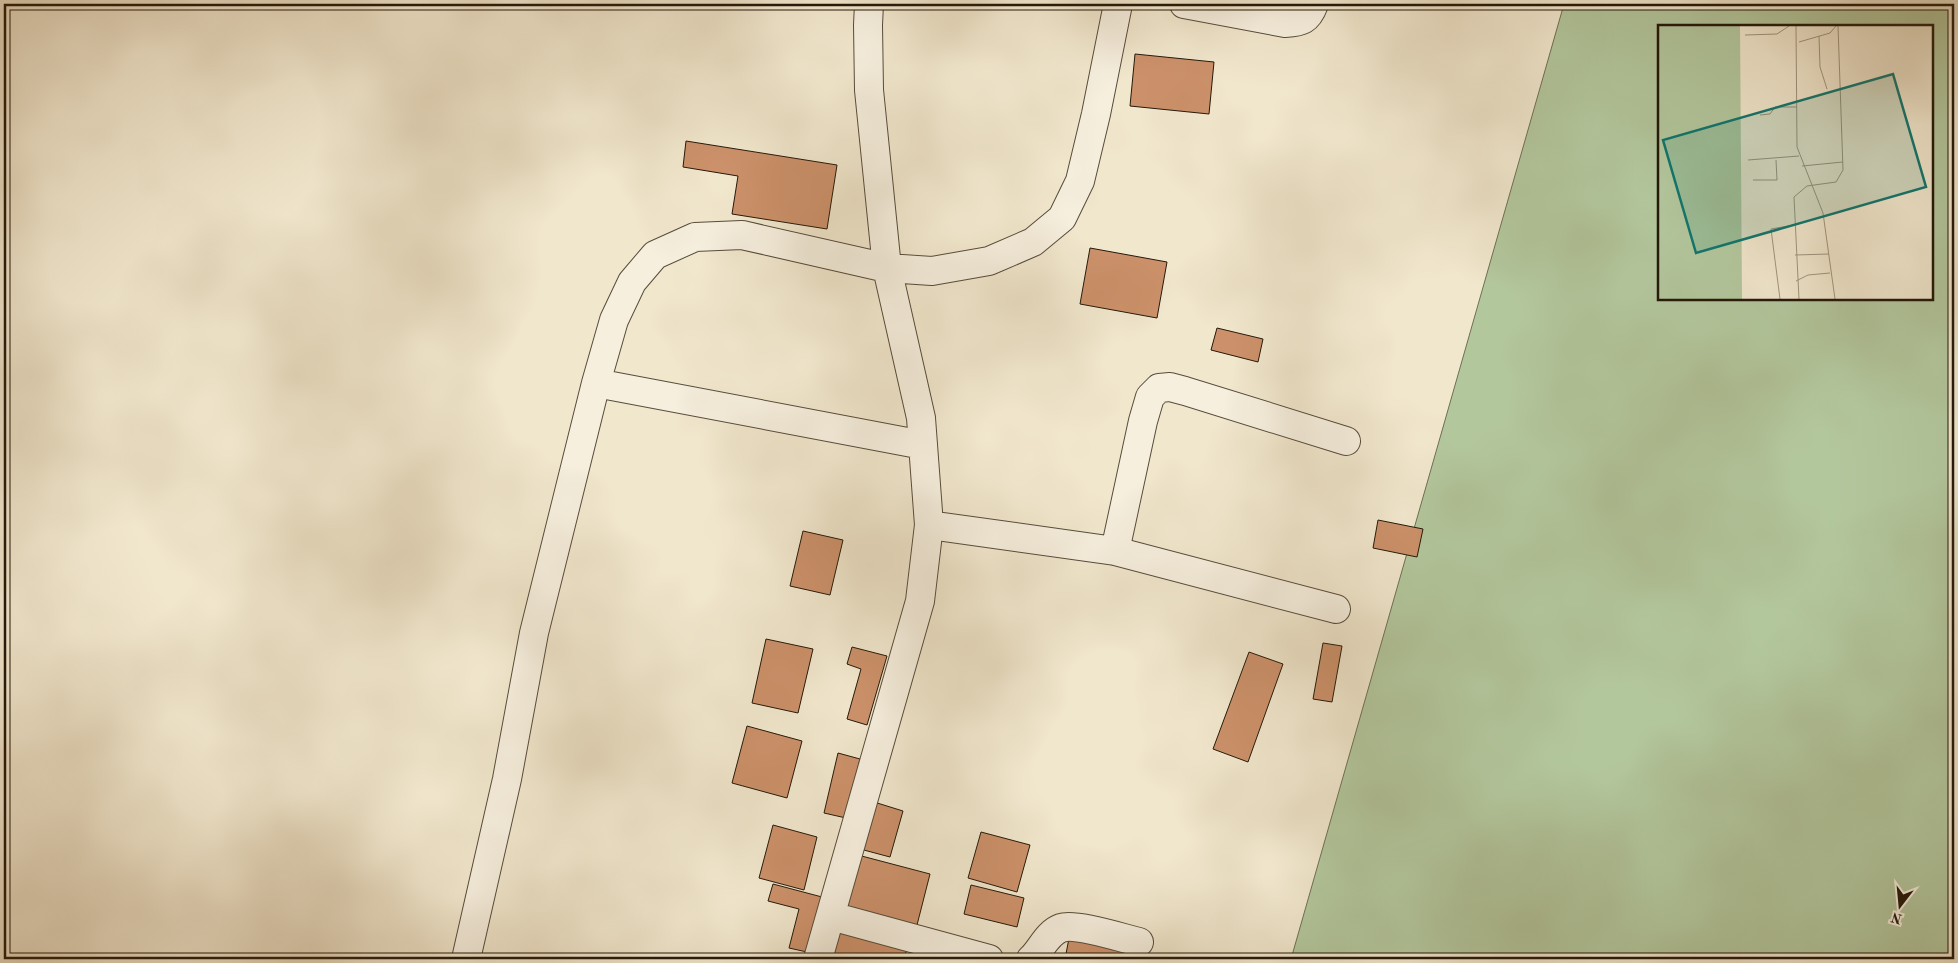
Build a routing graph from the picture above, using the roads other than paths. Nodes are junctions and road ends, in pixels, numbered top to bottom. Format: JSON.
{"nodes":[{"id":1,"x":869,"y":4,"type":"edge"},
{"id":2,"x":1118,"y":4,"type":"edge"},
{"id":3,"x":1184,"y":4,"type":"edge"},
{"id":4,"x":1314,"y":4,"type":"edge"},
{"id":5,"x":887,"y":268,"type":"junction"},
{"id":6,"x":596,"y":383,"type":"junction"},
{"id":7,"x":1346,"y":441,"type":"dead end"},
{"id":8,"x":923,"y":445,"type":"junction"},
{"id":9,"x":929,"y":525,"type":"junction"},
{"id":10,"x":1115,"y":551,"type":"junction"},
{"id":11,"x":1336,"y":610,"type":"dead end"},
{"id":12,"x":831,"y":916,"type":"junction"},
{"id":13,"x":1139,"y":942,"type":"dead end"},
{"id":14,"x":466,"y":959,"type":"edge"},
{"id":15,"x":818,"y":959,"type":"edge"},
{"id":16,"x":989,"y":959,"type":"edge"},
{"id":17,"x":1031,"y":959,"type":"edge"}],
"edges":[{"from":1,"to":5,"type":"street"},
{"from":2,"to":5,"type":"street"},
{"from":3,"to":4,"type":"street"},
{"from":5,"to":6,"type":"street"},
{"from":5,"to":8,"type":"street"},
{"from":6,"to":8,"type":"street"},
{"from":6,"to":14,"type":"street"},
{"from":7,"to":10,"type":"street"},
{"from":8,"to":9,"type":"street"},
{"from":9,"to":10,"type":"street"},
{"from":9,"to":12,"type":"street"},
{"from":10,"to":11,"type":"street"},
{"from":12,"to":15,"type":"street"},
{"from":12,"to":16,"type":"street"},
{"from":13,"to":17,"type":"street"}]}
